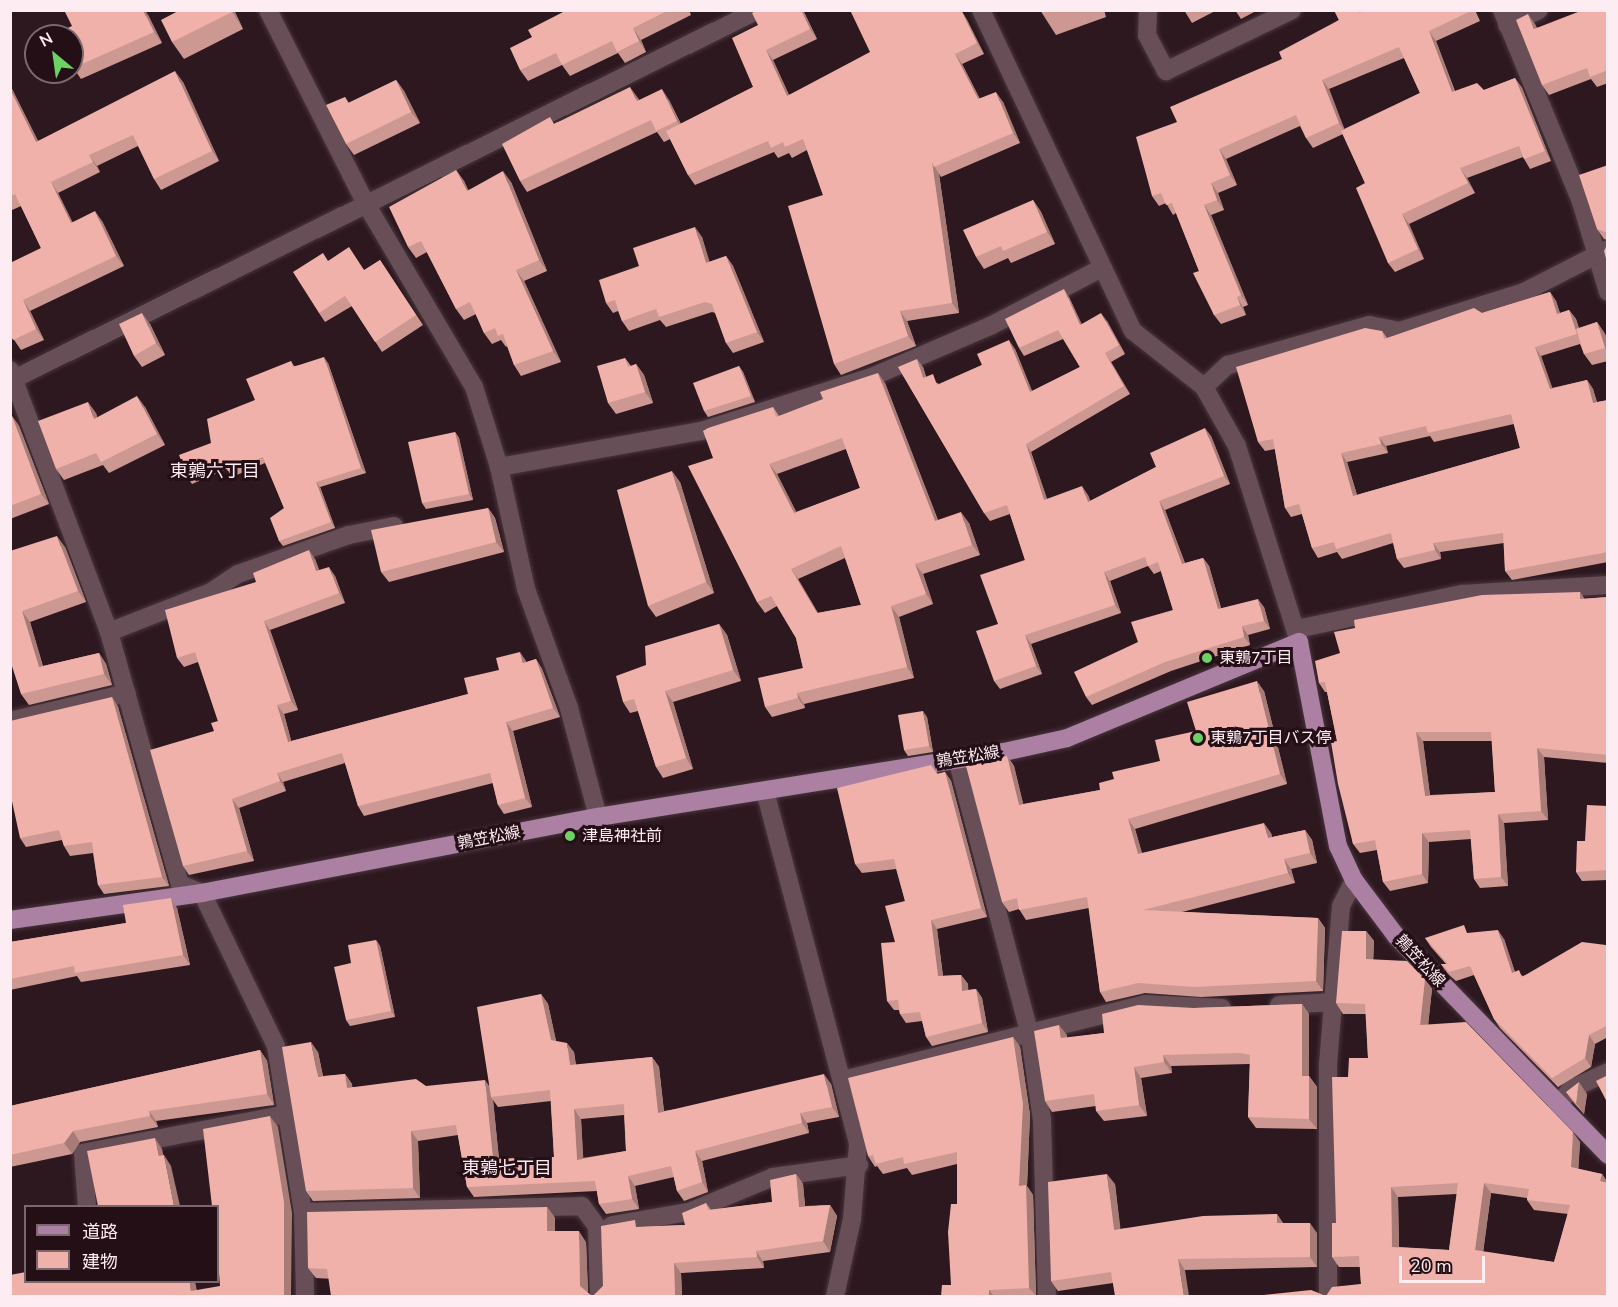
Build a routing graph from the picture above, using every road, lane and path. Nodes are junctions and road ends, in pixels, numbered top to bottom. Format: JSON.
{"nodes":[{"id":1,"x":268,"y":10,"type":"edge"},
{"id":2,"x":758,"y":10,"type":"edge"},
{"id":3,"x":981,"y":10,"type":"edge"},
{"id":4,"x":1148,"y":10,"type":"edge"},
{"id":5,"x":1292,"y":10,"type":"edge"},
{"id":6,"x":1539,"y":10,"type":"edge"},
{"id":7,"x":1504,"y":18,"type":"edge"},
{"id":8,"x":365,"y":202,"type":"junction"},
{"id":9,"x":1603,"y":251,"type":"edge"},
{"id":10,"x":1100,"y":269,"type":"junction"},
{"id":11,"x":1608,"y":292,"type":"edge"},
{"id":12,"x":12,"y":374,"type":"edge"},
{"id":13,"x":1203,"y":387,"type":"junction"},
{"id":14,"x":499,"y":467,"type":"junction"},
{"id":15,"x":505,"y":505,"type":"junction"},
{"id":16,"x":483,"y":509,"type":"edge"},
{"id":17,"x":416,"y":522,"type":"edge"},
{"id":18,"x":72,"y":532,"type":"junction"},
{"id":19,"x":51,"y":540,"type":"edge"},
{"id":20,"x":1608,"y":585,"type":"edge"},
{"id":21,"x":109,"y":632,"type":"junction"},
{"id":22,"x":1298,"y":635,"type":"junction"},
{"id":23,"x":127,"y":693,"type":"junction"},
{"id":24,"x":10,"y":721,"type":"edge"},
{"id":25,"x":957,"y":759,"type":"junction"},
{"id":26,"x":765,"y":790,"type":"junction"},
{"id":27,"x":598,"y":817,"type":"junction"},
{"id":28,"x":1354,"y":880,"type":"junction"},
{"id":29,"x":202,"y":893,"type":"junction"},
{"id":30,"x":10,"y":920,"type":"edge"},
{"id":31,"x":1335,"y":1002,"type":"junction"},
{"id":32,"x":1029,"y":1031,"type":"junction"},
{"id":33,"x":1608,"y":1072,"type":"edge"},
{"id":34,"x":843,"y":1080,"type":"junction"},
{"id":35,"x":1557,"y":1106,"type":"junction"},
{"id":36,"x":287,"y":1114,"type":"junction"},
{"id":37,"x":1608,"y":1155,"type":"edge"},
{"id":38,"x":859,"y":1165,"type":"junction"},
{"id":39,"x":87,"y":1205,"type":"edge"},
{"id":40,"x":303,"y":1212,"type":"junction"},
{"id":41,"x":597,"y":1227,"type":"junction"},
{"id":42,"x":305,"y":1296,"type":"edge"},
{"id":43,"x":599,"y":1296,"type":"edge"},
{"id":44,"x":835,"y":1296,"type":"edge"},
{"id":45,"x":1047,"y":1296,"type":"edge"},
{"id":46,"x":1328,"y":1296,"type":"edge"}],
"edges":[{"from":1,"to":8,"type":"street"},
{"from":2,"to":8,"type":"street"},
{"from":3,"to":10,"type":"street"},
{"from":4,"to":5,"type":"street"},
{"from":6,"to":7,"type":"street"},
{"from":7,"to":9,"type":"street"},
{"from":8,"to":12,"type":"street"},
{"from":8,"to":14,"type":"street"},
{"from":9,"to":11,"type":"street"},
{"from":9,"to":13,"type":"street"},
{"from":10,"to":13,"type":"street"},
{"from":10,"to":14,"type":"street"},
{"from":12,"to":18,"type":"street"},
{"from":13,"to":22,"type":"street"},
{"from":14,"to":15,"type":"street"},
{"from":15,"to":16,"type":"street"},
{"from":15,"to":27,"type":"street"},
{"from":17,"to":21,"type":"street"},
{"from":18,"to":19,"type":"street"},
{"from":18,"to":21,"type":"street"},
{"from":20,"to":22,"type":"street"},
{"from":21,"to":23,"type":"street"},
{"from":22,"to":25,"type":"main road","name":"鶉笠松線"},
{"from":22,"to":28,"type":"main road","name":"鶉笠松線"},
{"from":23,"to":24,"type":"street"},
{"from":23,"to":29,"type":"street"},
{"from":25,"to":26,"type":"main road","name":"鶉笠松線"},
{"from":25,"to":32,"type":"street"},
{"from":26,"to":27,"type":"main road","name":"鶉笠松線"},
{"from":26,"to":34,"type":"street"},
{"from":27,"to":29,"type":"main road","name":"鶉笠松線"},
{"from":28,"to":31,"type":"street"},
{"from":28,"to":35,"type":"main road","name":"鶉笠松線"},
{"from":29,"to":30,"type":"main road","name":"鶉笠松線"},
{"from":29,"to":36,"type":"street"},
{"from":31,"to":32,"type":"street"},
{"from":31,"to":46,"type":"street"},
{"from":32,"to":34,"type":"street"},
{"from":32,"to":45,"type":"street"},
{"from":33,"to":35,"type":"street"},
{"from":34,"to":38,"type":"street"},
{"from":35,"to":37,"type":"main road","name":"鶉笠松線"},
{"from":36,"to":39,"type":"street"},
{"from":36,"to":40,"type":"street"},
{"from":38,"to":41,"type":"street"},
{"from":38,"to":44,"type":"street"},
{"from":40,"to":41,"type":"street"},
{"from":40,"to":42,"type":"street"},
{"from":41,"to":43,"type":"street"}]}
